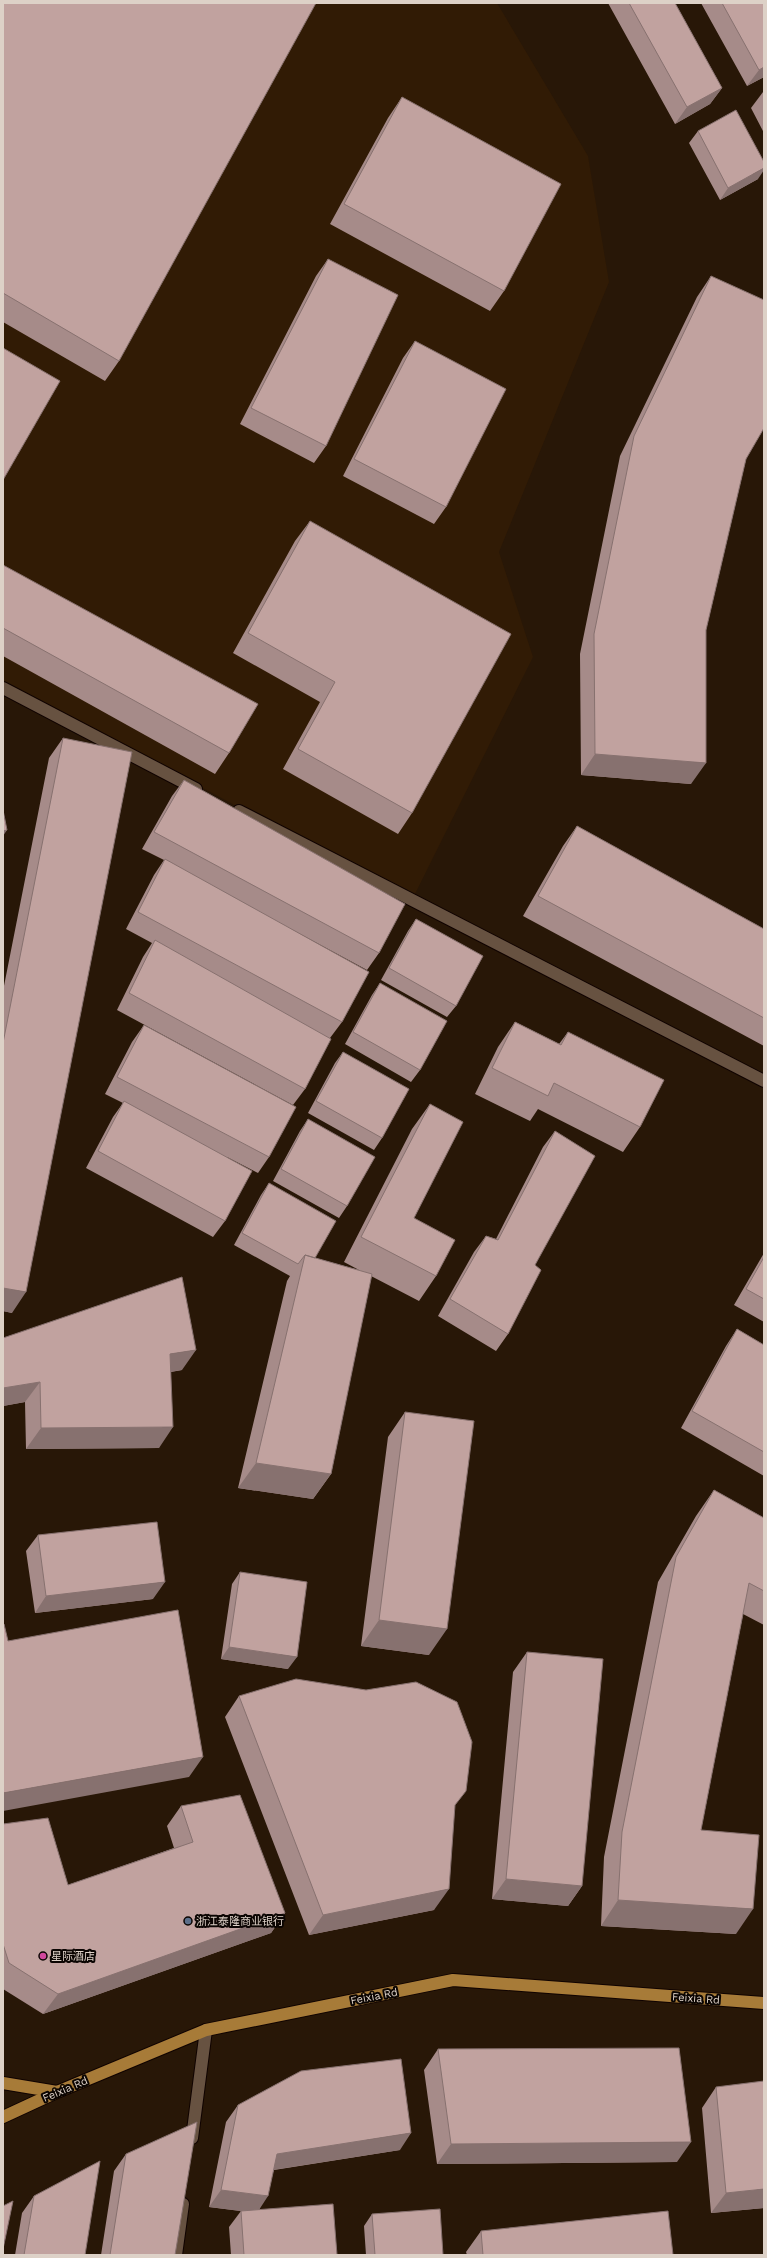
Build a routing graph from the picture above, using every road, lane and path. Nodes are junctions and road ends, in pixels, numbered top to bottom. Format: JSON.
{"nodes":[{"id":1,"x":3,"y":688,"type":"edge"},
{"id":2,"x":206,"y":794,"type":"edge"},
{"id":3,"x":227,"y":805,"type":"edge"},
{"id":4,"x":764,"y":1082,"type":"edge"},
{"id":5,"x":764,"y":2002,"type":"edge"},
{"id":6,"x":206,"y":2030,"type":"junction"},
{"id":7,"x":3,"y":2083,"type":"edge"},
{"id":8,"x":57,"y":2092,"type":"junction"},
{"id":9,"x":3,"y":2117,"type":"edge"},
{"id":10,"x":191,"y":2147,"type":"edge"},
{"id":11,"x":185,"y":2193,"type":"edge"},
{"id":12,"x":176,"y":2255,"type":"edge"}],
"edges":[{"from":1,"to":2,"type":"street"},
{"from":3,"to":4,"type":"street"},
{"from":5,"to":6,"type":"main road","name":"Feixia Rd"},
{"from":6,"to":8,"type":"main road","name":"Feixia Rd"},
{"from":6,"to":10,"type":"street"},
{"from":7,"to":8,"type":"main road"},
{"from":8,"to":9,"type":"main road","name":"Feixia Rd"},
{"from":11,"to":12,"type":"street"}]}
